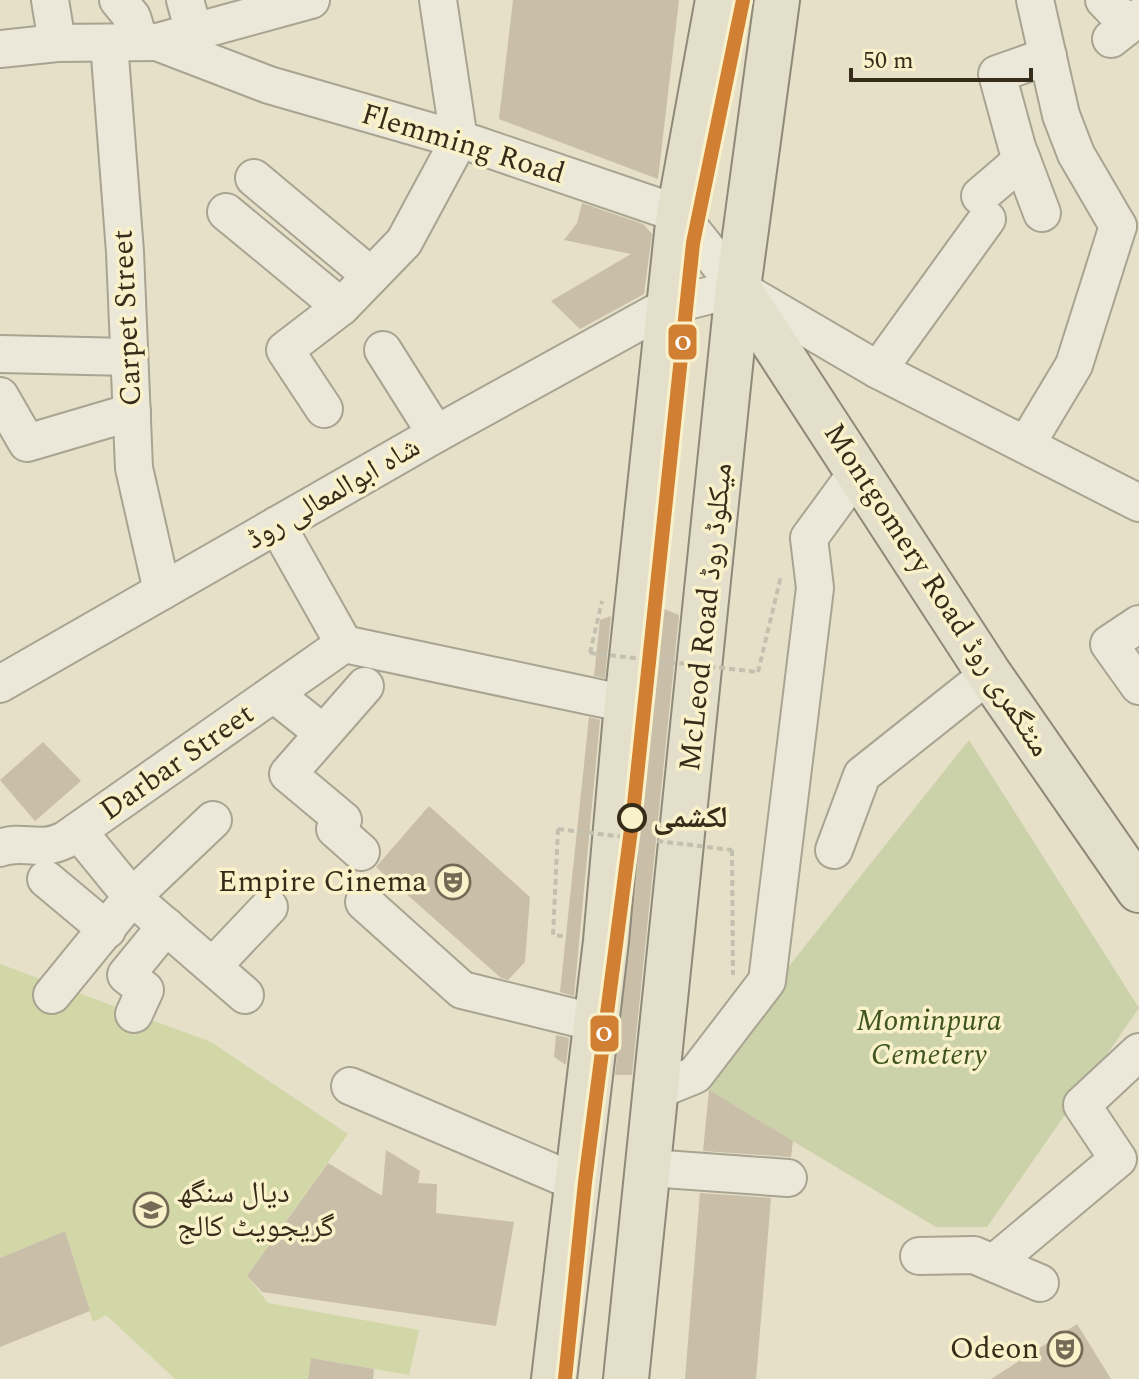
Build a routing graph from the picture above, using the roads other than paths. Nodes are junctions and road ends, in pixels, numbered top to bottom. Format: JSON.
{"nodes":[{"id":1,"x":50,"y":0,"type":"edge"},
{"id":2,"x":118,"y":0,"type":"edge"},
{"id":3,"x":311,"y":0,"type":"edge"},
{"id":4,"x":438,"y":0,"type":"edge"},
{"id":5,"x":718,"y":0,"type":"edge"},
{"id":6,"x":777,"y":0,"type":"edge"},
{"id":7,"x":1035,"y":0,"type":"edge"},
{"id":8,"x":190,"y":16,"type":"edge"},
{"id":9,"x":135,"y":42,"type":"junction"},
{"id":10,"x":57,"y":43,"type":"junction"},
{"id":11,"x":0,"y":49,"type":"edge"},
{"id":12,"x":1048,"y":56,"type":"junction"},
{"id":13,"x":459,"y":140,"type":"junction"},
{"id":14,"x":1022,"y":160,"type":"junction"},
{"id":15,"x":254,"y":178,"type":"dead end"},
{"id":16,"x":226,"y":212,"type":"dead end"},
{"id":17,"x":1042,"y":213,"type":"dead end"},
{"id":18,"x":679,"y":214,"type":"junction"},
{"id":19,"x":1128,"y":217,"type":"edge"},
{"id":20,"x":371,"y":276,"type":"junction"},
{"id":21,"x":738,"y":288,"type":"junction"},
{"id":22,"x":668,"y":306,"type":"junction"},
{"id":23,"x":341,"y":307,"type":"junction"},
{"id":24,"x":383,"y":350,"type":"dead end"},
{"id":25,"x":0,"y":354,"type":"edge"},
{"id":26,"x":129,"y":357,"type":"junction"},
{"id":27,"x":878,"y":370,"type":"junction"},
{"id":28,"x":0,"y":396,"type":"edge"},
{"id":29,"x":324,"y":409,"type":"dead end"},
{"id":30,"x":132,"y":412,"type":"junction"},
{"id":31,"x":436,"y":434,"type":"junction"},
{"id":32,"x":1026,"y":445,"type":"junction"},
{"id":33,"x":858,"y":471,"type":"junction"},
{"id":34,"x":1139,"y":503,"type":"edge"},
{"id":35,"x":277,"y":525,"type":"junction"},
{"id":36,"x":162,"y":591,"type":"junction"},
{"id":37,"x":1139,"y":624,"type":"edge"},
{"id":38,"x":344,"y":644,"type":"junction"},
{"id":39,"x":989,"y":674,"type":"junction"},
{"id":40,"x":0,"y":684,"type":"edge"},
{"id":41,"x":365,"y":686,"type":"dead end"},
{"id":42,"x":1139,"y":686,"type":"edge"},
{"id":43,"x":274,"y":694,"type":"junction"},
{"id":44,"x":627,"y":704,"type":"junction"},
{"id":45,"x":323,"y":733,"type":"junction"},
{"id":46,"x":213,"y":820,"type":"dead end"},
{"id":47,"x":78,"y":831,"type":"junction"},
{"id":48,"x":0,"y":848,"type":"edge"},
{"id":49,"x":834,"y":850,"type":"dead end"},
{"id":50,"x":361,"y":852,"type":"dead end"},
{"id":51,"x":46,"y":879,"type":"dead end"},
{"id":52,"x":1139,"y":890,"type":"edge"},
{"id":53,"x":132,"y":897,"type":"junction"},
{"id":54,"x":364,"y":902,"type":"dead end"},
{"id":55,"x":269,"y":907,"type":"dead end"},
{"id":56,"x":166,"y":926,"type":"junction"},
{"id":57,"x":107,"y":930,"type":"junction"},
{"id":58,"x":213,"y":966,"type":"junction"},
{"id":59,"x":52,"y":995,"type":"dead end"},
{"id":60,"x":245,"y":995,"type":"dead end"},
{"id":61,"x":134,"y":1014,"type":"dead end"},
{"id":62,"x":597,"y":1023,"type":"junction"},
{"id":63,"x":1139,"y":1052,"type":"edge"},
{"id":64,"x":350,"y":1086,"type":"dead end"},
{"id":65,"x":658,"y":1090,"type":"junction"},
{"id":66,"x":650,"y":1168,"type":"junction"},
{"id":67,"x":788,"y":1178,"type":"dead end"},
{"id":68,"x":575,"y":1182,"type":"junction"},
{"id":69,"x":919,"y":1256,"type":"dead end"},
{"id":70,"x":995,"y":1262,"type":"junction"},
{"id":71,"x":1040,"y":1283,"type":"dead end"},
{"id":72,"x":554,"y":1379,"type":"edge"},
{"id":73,"x":626,"y":1379,"type":"edge"}],
"edges":[{"from":1,"to":10,"type":"street"},
{"from":2,"to":9,"type":"street"},
{"from":3,"to":8,"type":"street"},
{"from":4,"to":13,"type":"street"},
{"from":5,"to":18,"type":"main road"},
{"from":6,"to":21,"type":"main road","name":"McLeod Road میکلوڈ روڈ"},
{"from":7,"to":12,"type":"street"},
{"from":8,"to":9,"type":"street"},
{"from":9,"to":10,"type":"street"},
{"from":9,"to":13,"type":"street","name":"Flemming Road"},
{"from":9,"to":26,"type":"street","name":"Carpet Street"},
{"from":10,"to":11,"type":"street"},
{"from":12,"to":14,"type":"street"},
{"from":12,"to":19,"type":"street"},
{"from":13,"to":18,"type":"street","name":"Flemming Road"},
{"from":13,"to":20,"type":"street"},
{"from":14,"to":17,"type":"street"},
{"from":14,"to":27,"type":"street"},
{"from":15,"to":20,"type":"street"},
{"from":16,"to":23,"type":"street"},
{"from":18,"to":21,"type":"street"},
{"from":18,"to":22,"type":"main road"},
{"from":19,"to":32,"type":"street"},
{"from":20,"to":23,"type":"street"},
{"from":21,"to":22,"type":"street","name":"شاہ ابوالمعالی روڈ"},
{"from":21,"to":27,"type":"street"},
{"from":21,"to":33,"type":"main road","name":"Montgomery Road منٹگمری روڈ"},
{"from":21,"to":65,"type":"main road","name":"McLeod Road میکلوڈ روڈ"},
{"from":22,"to":31,"type":"street","name":"شاہ ابوالمعالی روڈ"},
{"from":22,"to":44,"type":"main road"},
{"from":23,"to":29,"type":"street"},
{"from":24,"to":31,"type":"street"},
{"from":25,"to":26,"type":"street"},
{"from":26,"to":30,"type":"street","name":"Carpet Street"},
{"from":27,"to":32,"type":"street"},
{"from":28,"to":30,"type":"street"},
{"from":30,"to":36,"type":"street","name":"Carpet Street"},
{"from":31,"to":35,"type":"street","name":"شاہ ابوالمعالی روڈ"},
{"from":32,"to":34,"type":"street"},
{"from":33,"to":39,"type":"main road","name":"Montgomery Road منٹگمری روڈ"},
{"from":33,"to":65,"type":"street"},
{"from":35,"to":36,"type":"street","name":"شاہ ابوالمعالی روڈ"},
{"from":35,"to":38,"type":"street"},
{"from":36,"to":40,"type":"street","name":"شاہ ابوالمعالی روڈ"},
{"from":37,"to":42,"type":"street"},
{"from":38,"to":43,"type":"street","name":"Darbar Street"},
{"from":38,"to":44,"type":"street"},
{"from":39,"to":49,"type":"street"},
{"from":39,"to":52,"type":"main road","name":"Montgomery Road منٹگمری روڈ"},
{"from":41,"to":45,"type":"street"},
{"from":43,"to":45,"type":"street"},
{"from":43,"to":47,"type":"street","name":"Darbar Street"},
{"from":44,"to":62,"type":"main road"},
{"from":45,"to":50,"type":"street"},
{"from":46,"to":53,"type":"street"},
{"from":47,"to":48,"type":"street","name":"Darbar Street"},
{"from":47,"to":53,"type":"street"},
{"from":51,"to":57,"type":"street"},
{"from":53,"to":56,"type":"street"},
{"from":53,"to":57,"type":"street"},
{"from":54,"to":62,"type":"street"},
{"from":55,"to":58,"type":"street"},
{"from":56,"to":58,"type":"street"},
{"from":56,"to":61,"type":"street"},
{"from":57,"to":59,"type":"street"},
{"from":58,"to":60,"type":"street"},
{"from":62,"to":68,"type":"main road"},
{"from":63,"to":70,"type":"street"},
{"from":64,"to":68,"type":"street"},
{"from":65,"to":66,"type":"main road","name":"McLeod Road میکلوڈ روڈ"},
{"from":66,"to":67,"type":"street"},
{"from":66,"to":73,"type":"main road","name":"McLeod Road میکلوڈ روڈ"},
{"from":68,"to":72,"type":"main road"},
{"from":69,"to":70,"type":"street"},
{"from":70,"to":71,"type":"street"}]}
